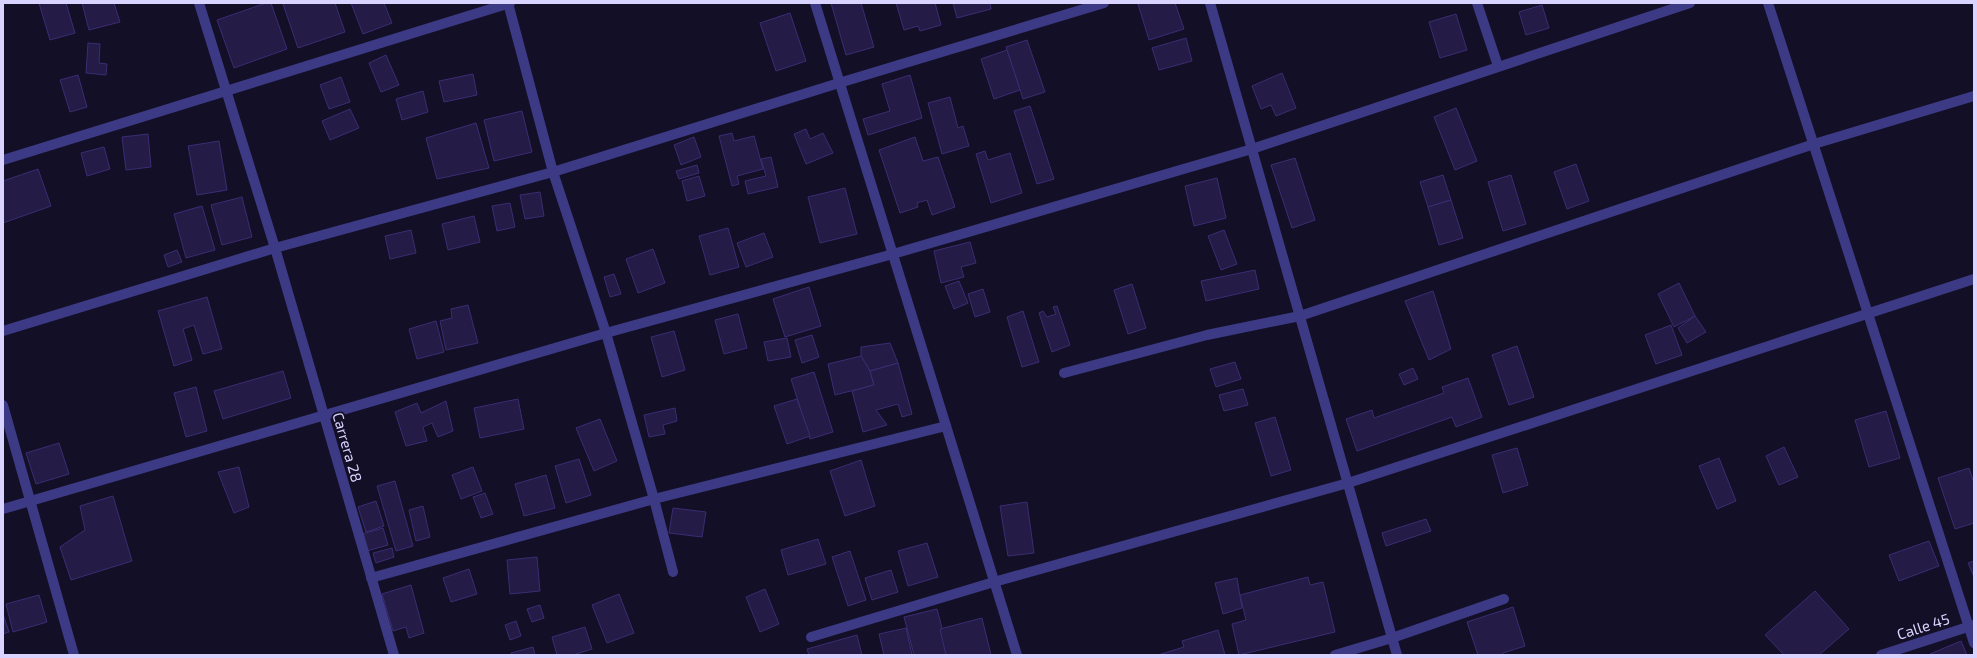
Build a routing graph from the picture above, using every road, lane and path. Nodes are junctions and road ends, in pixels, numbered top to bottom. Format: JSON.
{"nodes":[{"id":1,"x":199,"y":3,"type":"edge"},
{"id":2,"x":509,"y":3,"type":"edge"},
{"id":3,"x":814,"y":3,"type":"edge"},
{"id":4,"x":1104,"y":3,"type":"edge"},
{"id":5,"x":1210,"y":3,"type":"edge"},
{"id":6,"x":1477,"y":3,"type":"edge"},
{"id":7,"x":1690,"y":3,"type":"edge"},
{"id":8,"x":1768,"y":3,"type":"edge"},
{"id":9,"x":1498,"y":66,"type":"junction"},
{"id":10,"x":839,"y":83,"type":"junction"},
{"id":11,"x":226,"y":91,"type":"junction"},
{"id":12,"x":1974,"y":96,"type":"edge"},
{"id":13,"x":1814,"y":144,"type":"junction"},
{"id":14,"x":1252,"y":150,"type":"junction"},
{"id":15,"x":3,"y":160,"type":"edge"},
{"id":16,"x":553,"y":172,"type":"junction"},
{"id":17,"x":275,"y":248,"type":"junction"},
{"id":18,"x":893,"y":254,"type":"junction"},
{"id":19,"x":1974,"y":279,"type":"edge"},
{"id":20,"x":1868,"y":313,"type":"junction"},
{"id":21,"x":1300,"y":316,"type":"junction"},
{"id":22,"x":3,"y":331,"type":"edge"},
{"id":23,"x":606,"y":333,"type":"junction"},
{"id":24,"x":1064,"y":373,"type":"dead end"},
{"id":25,"x":3,"y":406,"type":"edge"},
{"id":26,"x":322,"y":415,"type":"junction"},
{"id":27,"x":946,"y":426,"type":"junction"},
{"id":28,"x":1348,"y":483,"type":"junction"},
{"id":29,"x":654,"y":499,"type":"junction"},
{"id":30,"x":31,"y":502,"type":"junction"},
{"id":31,"x":3,"y":509,"type":"edge"},
{"id":32,"x":673,"y":572,"type":"dead end"},
{"id":33,"x":371,"y":578,"type":"junction"},
{"id":34,"x":994,"y":582,"type":"junction"},
{"id":35,"x":1504,"y":599,"type":"dead end"},
{"id":36,"x":1971,"y":626,"type":"edge"},
{"id":37,"x":811,"y":637,"type":"dead end"},
{"id":38,"x":1392,"y":638,"type":"junction"},
{"id":39,"x":1974,"y":643,"type":"edge"},
{"id":40,"x":74,"y":655,"type":"edge"},
{"id":41,"x":394,"y":655,"type":"edge"},
{"id":42,"x":1017,"y":655,"type":"edge"},
{"id":43,"x":1334,"y":655,"type":"edge"},
{"id":44,"x":1397,"y":655,"type":"edge"},
{"id":45,"x":1881,"y":655,"type":"edge"}],
"edges":[{"from":1,"to":11,"type":"street","name":"Carrera 28"},
{"from":2,"to":11,"type":"street"},
{"from":2,"to":16,"type":"street"},
{"from":3,"to":10,"type":"street"},
{"from":4,"to":10,"type":"street"},
{"from":5,"to":14,"type":"street"},
{"from":6,"to":9,"type":"street"},
{"from":7,"to":9,"type":"street"},
{"from":8,"to":13,"type":"street"},
{"from":9,"to":14,"type":"street"},
{"from":10,"to":16,"type":"street"},
{"from":10,"to":18,"type":"street"},
{"from":11,"to":15,"type":"street"},
{"from":11,"to":17,"type":"street","name":"Carrera 28"},
{"from":12,"to":13,"type":"street"},
{"from":13,"to":20,"type":"street"},
{"from":13,"to":21,"type":"street"},
{"from":14,"to":18,"type":"street"},
{"from":14,"to":21,"type":"street"},
{"from":16,"to":17,"type":"street"},
{"from":16,"to":23,"type":"street"},
{"from":17,"to":22,"type":"street"},
{"from":17,"to":26,"type":"street","name":"Carrera 28"},
{"from":18,"to":23,"type":"street"},
{"from":18,"to":27,"type":"street"},
{"from":19,"to":20,"type":"street"},
{"from":20,"to":28,"type":"street"},
{"from":20,"to":36,"type":"street"},
{"from":21,"to":24,"type":"street"},
{"from":21,"to":28,"type":"street"},
{"from":23,"to":26,"type":"street"},
{"from":23,"to":29,"type":"street"},
{"from":25,"to":30,"type":"street"},
{"from":26,"to":30,"type":"street"},
{"from":26,"to":33,"type":"street","name":"Carrera 28"},
{"from":27,"to":29,"type":"street"},
{"from":27,"to":34,"type":"street"},
{"from":28,"to":34,"type":"street"},
{"from":28,"to":38,"type":"street"},
{"from":29,"to":32,"type":"street"},
{"from":29,"to":33,"type":"street"},
{"from":30,"to":31,"type":"street"},
{"from":30,"to":40,"type":"street"},
{"from":33,"to":41,"type":"street","name":"Carrera 28"},
{"from":34,"to":37,"type":"street"},
{"from":34,"to":42,"type":"street"},
{"from":35,"to":38,"type":"street"},
{"from":36,"to":39,"type":"street"},
{"from":36,"to":45,"type":"street","name":"Calle 45"},
{"from":38,"to":43,"type":"street"},
{"from":38,"to":44,"type":"street"}]}
